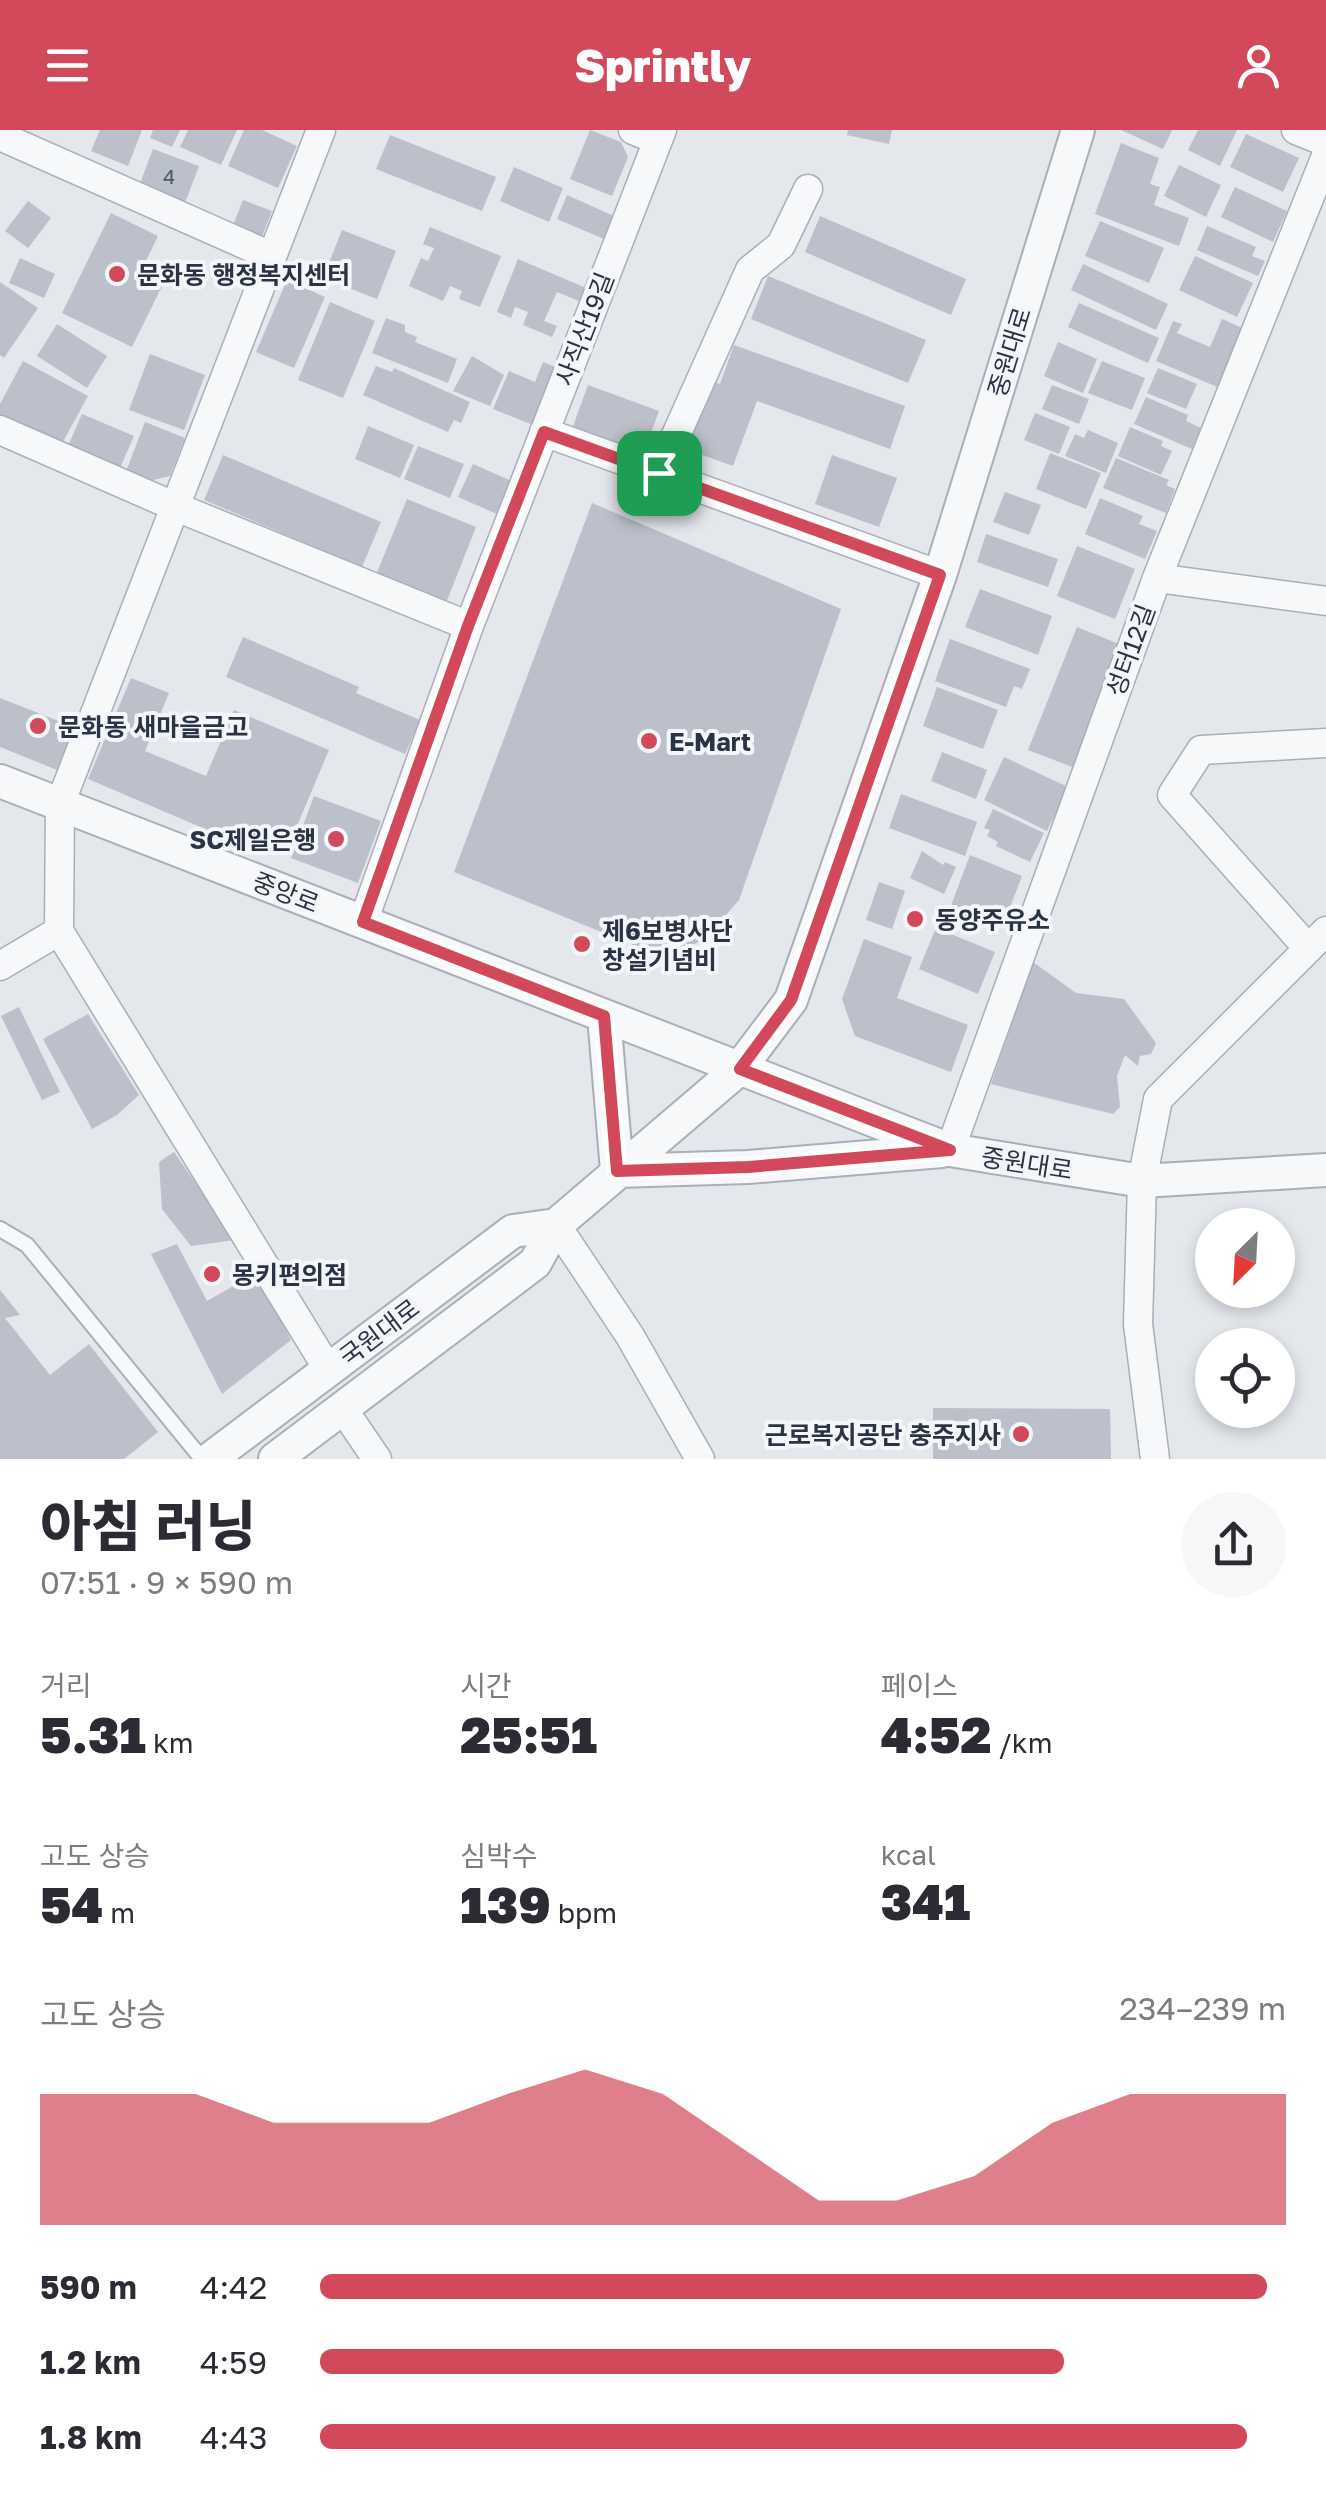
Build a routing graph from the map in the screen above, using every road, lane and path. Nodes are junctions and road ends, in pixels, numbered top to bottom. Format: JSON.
{"nodes":[{"id":1,"x":321,"y":130,"type":"edge"},
{"id":2,"x":1078,"y":130,"type":"edge"},
{"id":3,"x":1296,"y":130,"type":"edge"},
{"id":4,"x":651,"y":133,"type":"edge"},
{"id":5,"x":0,"y":136,"type":"edge"},
{"id":6,"x":1326,"y":142,"type":"edge"},
{"id":7,"x":1326,"y":156,"type":"edge"},
{"id":8,"x":808,"y":189,"type":"dead end"},
{"id":9,"x":271,"y":256,"type":"junction"},
{"id":10,"x":0,"y":430,"type":"edge"},
{"id":11,"x":544,"y":432,"type":"junction"},
{"id":12,"x":659,"y":473,"type":"junction"},
{"id":13,"x":176,"y":508,"type":"junction"},
{"id":14,"x":940,"y":575,"type":"junction"},
{"id":15,"x":1157,"y":578,"type":"junction"},
{"id":16,"x":1326,"y":601,"type":"edge"},
{"id":17,"x":468,"y":626,"type":"junction"},
{"id":18,"x":1326,"y":743,"type":"edge"},
{"id":19,"x":0,"y":780,"type":"edge"},
{"id":20,"x":60,"y":804,"type":"junction"},
{"id":21,"x":363,"y":922,"type":"junction"},
{"id":22,"x":59,"y":931,"type":"junction"},
{"id":23,"x":1316,"y":939,"type":"edge"},
{"id":24,"x":0,"y":966,"type":"edge"},
{"id":25,"x":604,"y":1016,"type":"junction"},
{"id":26,"x":740,"y":1069,"type":"junction"},
{"id":27,"x":950,"y":1150,"type":"junction"},
{"id":28,"x":1326,"y":1170,"type":"edge"},
{"id":29,"x":617,"y":1171,"type":"junction"},
{"id":30,"x":1142,"y":1181,"type":"junction"},
{"id":31,"x":556,"y":1225,"type":"junction"},
{"id":32,"x":0,"y":1229,"type":"edge"},
{"id":33,"x":328,"y":1370,"type":"junction"},
{"id":34,"x":343,"y":1409,"type":"junction"},
{"id":35,"x":202,"y":1459,"type":"edge"},
{"id":36,"x":210,"y":1459,"type":"edge"},
{"id":37,"x":274,"y":1459,"type":"edge"},
{"id":38,"x":377,"y":1459,"type":"edge"},
{"id":39,"x":700,"y":1459,"type":"edge"},
{"id":40,"x":1155,"y":1459,"type":"edge"}],
"edges":[{"from":1,"to":9,"type":"street"},
{"from":2,"to":14,"type":"street","name":"중원대로"},
{"from":3,"to":6,"type":"street"},
{"from":4,"to":11,"type":"street","name":"사직산19길"},
{"from":5,"to":9,"type":"street"},
{"from":7,"to":15,"type":"street","name":"성터12길"},
{"from":8,"to":12,"type":"street"},
{"from":9,"to":13,"type":"street"},
{"from":10,"to":13,"type":"street"},
{"from":11,"to":12,"type":"street"},
{"from":11,"to":17,"type":"street","name":"사직산19길"},
{"from":12,"to":14,"type":"street"},
{"from":13,"to":17,"type":"street"},
{"from":13,"to":20,"type":"street"},
{"from":14,"to":26,"type":"street","name":"중원대로"},
{"from":15,"to":16,"type":"street"},
{"from":15,"to":27,"type":"street","name":"성터12길"},
{"from":17,"to":21,"type":"street","name":"사직산19길"},
{"from":18,"to":23,"type":"street"},
{"from":19,"to":20,"type":"street","name":"중앙로"},
{"from":20,"to":21,"type":"street","name":"중앙로"},
{"from":20,"to":22,"type":"street"},
{"from":21,"to":25,"type":"street","name":"중앙로"},
{"from":22,"to":24,"type":"street"},
{"from":22,"to":33,"type":"street"},
{"from":23,"to":30,"type":"street"},
{"from":25,"to":26,"type":"street","name":"중앙로"},
{"from":25,"to":29,"type":"street"},
{"from":26,"to":27,"type":"street","name":"중원대로"},
{"from":26,"to":29,"type":"street","name":"국원대로"},
{"from":27,"to":29,"type":"street"},
{"from":27,"to":30,"type":"street","name":"중원대로"},
{"from":28,"to":30,"type":"street","name":"중원대로"},
{"from":29,"to":31,"type":"street","name":"국원대로"},
{"from":30,"to":40,"type":"street"},
{"from":31,"to":33,"type":"street","name":"국원대로"},
{"from":31,"to":34,"type":"street","name":"국원대로"},
{"from":31,"to":39,"type":"street"},
{"from":32,"to":35,"type":"lane"},
{"from":33,"to":36,"type":"street","name":"국원대로"},
{"from":34,"to":37,"type":"street","name":"국원대로"},
{"from":34,"to":38,"type":"street"}]}
